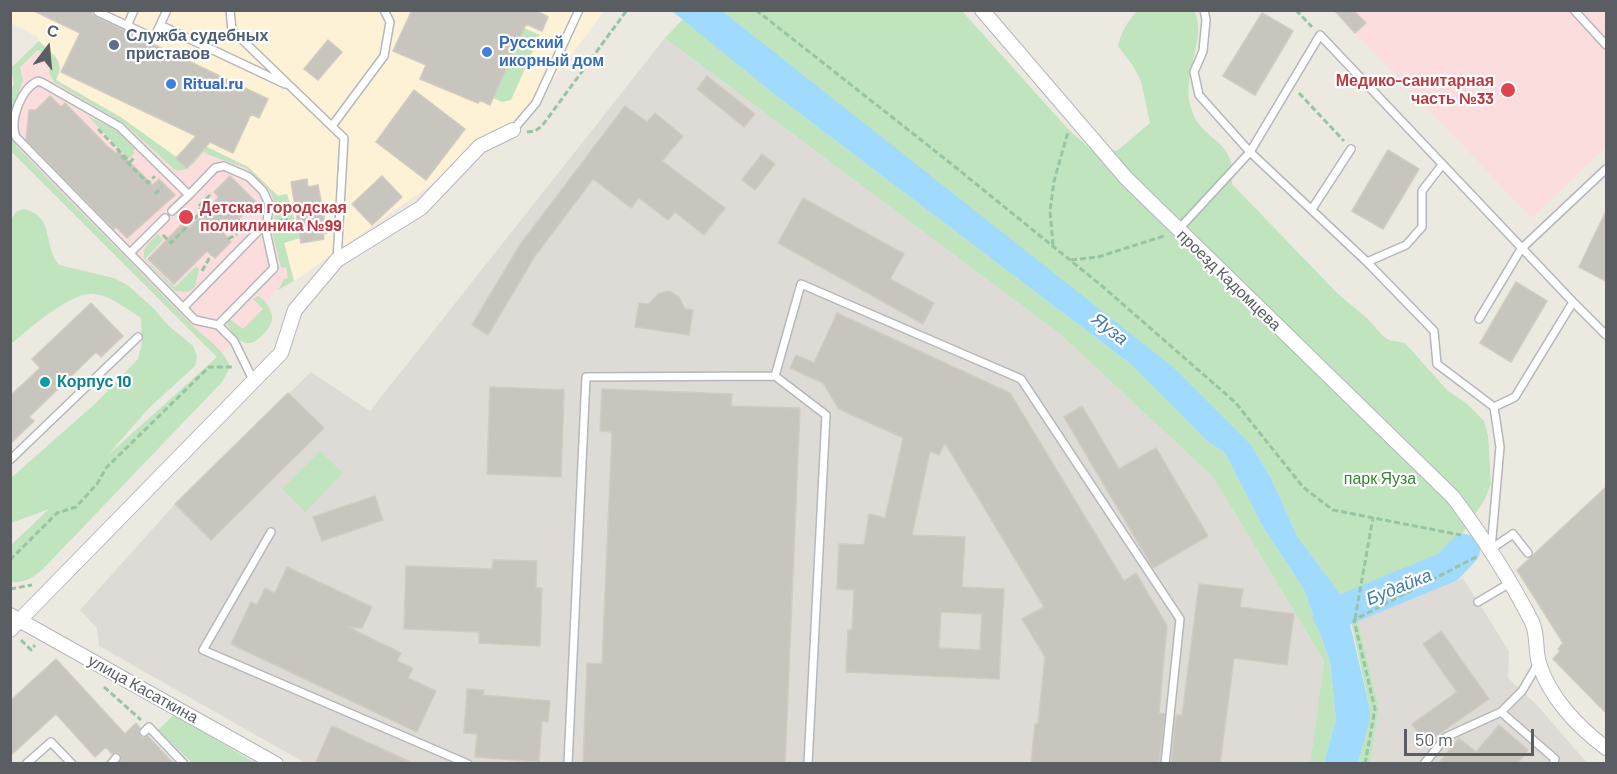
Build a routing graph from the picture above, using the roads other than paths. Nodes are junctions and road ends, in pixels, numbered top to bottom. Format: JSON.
{"nodes":[{"id":1,"x":134,"y":10,"type":"edge"},
{"id":2,"x":167,"y":10,"type":"edge"},
{"id":3,"x":230,"y":10,"type":"edge"},
{"id":4,"x":384,"y":10,"type":"edge"},
{"id":5,"x":579,"y":10,"type":"edge"},
{"id":6,"x":982,"y":10,"type":"edge"},
{"id":7,"x":1204,"y":10,"type":"edge"},
{"id":8,"x":1574,"y":10,"type":"edge"},
{"id":9,"x":98,"y":12,"type":"dead end"},
{"id":10,"x":160,"y":25,"type":"junction"},
{"id":11,"x":127,"y":26,"type":"junction"},
{"id":12,"x":1606,"y":45,"type":"edge"},
{"id":13,"x":291,"y":86,"type":"junction"},
{"id":14,"x":332,"y":126,"type":"junction"},
{"id":15,"x":513,"y":130,"type":"joint"},
{"id":16,"x":1351,"y":148,"type":"road end"},
{"id":17,"x":1250,"y":152,"type":"junction"},
{"id":18,"x":1442,"y":165,"type":"junction"},
{"id":19,"x":1606,"y":169,"type":"edge"},
{"id":20,"x":189,"y":195,"type":"junction"},
{"id":21,"x":1312,"y":209,"type":"junction"},
{"id":22,"x":172,"y":211,"type":"dead end"},
{"id":23,"x":165,"y":218,"type":"dead end"},
{"id":24,"x":267,"y":222,"type":"junction"},
{"id":25,"x":1178,"y":231,"type":"junction"},
{"id":26,"x":1521,"y":249,"type":"junction"},
{"id":27,"x":130,"y":254,"type":"junction"},
{"id":28,"x":337,"y":260,"type":"junction"},
{"id":29,"x":1367,"y":262,"type":"junction"},
{"id":30,"x":1573,"y":302,"type":"junction"},
{"id":31,"x":183,"y":308,"type":"junction"},
{"id":32,"x":1479,"y":319,"type":"dead end"},
{"id":33,"x":218,"y":325,"type":"junction"},
{"id":34,"x":1606,"y":335,"type":"edge"},
{"id":35,"x":138,"y":337,"type":"dead end"},
{"id":36,"x":775,"y":376,"type":"junction"},
{"id":37,"x":254,"y":382,"type":"junction"},
{"id":38,"x":1494,"y":407,"type":"junction"},
{"id":39,"x":10,"y":460,"type":"edge"},
{"id":40,"x":272,"y":532,"type":"dead end"},
{"id":41,"x":1488,"y":544,"type":"junction"},
{"id":42,"x":1528,"y":553,"type":"dead end"},
{"id":43,"x":1510,"y":583,"type":"junction"},
{"id":44,"x":1478,"y":602,"type":"dead end"},
{"id":45,"x":14,"y":627,"type":"edge"},
{"id":46,"x":1539,"y":662,"type":"junction"},
{"id":47,"x":1501,"y":712,"type":"junction"},
{"id":48,"x":147,"y":730,"type":"road end"},
{"id":49,"x":1606,"y":748,"type":"edge"},
{"id":50,"x":26,"y":764,"type":"edge"},
{"id":51,"x":72,"y":764,"type":"edge"},
{"id":52,"x":184,"y":764,"type":"edge"},
{"id":53,"x":276,"y":764,"type":"edge"},
{"id":54,"x":468,"y":764,"type":"edge"},
{"id":55,"x":568,"y":764,"type":"edge"},
{"id":56,"x":808,"y":764,"type":"edge"},
{"id":57,"x":1165,"y":764,"type":"edge"},
{"id":58,"x":1424,"y":764,"type":"edge"},
{"id":59,"x":1553,"y":764,"type":"edge"}],
"edges":[{"from":1,"to":11,"type":"lane"},
{"from":2,"to":10,"type":"lane"},
{"from":3,"to":13,"type":"lane"},
{"from":4,"to":14,"type":"lane"},
{"from":5,"to":15,"type":"lane"},
{"from":6,"to":25,"type":"street","name":"проезд Кадомцева"},
{"from":7,"to":17,"type":"lane"},
{"from":8,"to":12,"type":"lane"},
{"from":9,"to":11,"type":"lane"},
{"from":10,"to":11,"type":"lane"},
{"from":10,"to":13,"type":"lane"},
{"from":13,"to":14,"type":"lane"},
{"from":14,"to":28,"type":"lane"},
{"from":15,"to":28,"type":"street"},
{"from":16,"to":21,"type":"lane"},
{"from":17,"to":18,"type":"lane"},
{"from":17,"to":21,"type":"lane"},
{"from":17,"to":25,"type":"lane"},
{"from":18,"to":26,"type":"lane"},
{"from":18,"to":29,"type":"lane"},
{"from":19,"to":26,"type":"lane"},
{"from":20,"to":22,"type":"lane"},
{"from":20,"to":24,"type":"lane"},
{"from":20,"to":27,"type":"lane"},
{"from":21,"to":29,"type":"lane"},
{"from":23,"to":27,"type":"lane"},
{"from":24,"to":31,"type":"lane"},
{"from":24,"to":33,"type":"lane"},
{"from":25,"to":41,"type":"street","name":"проезд Кадомцева"},
{"from":26,"to":30,"type":"lane"},
{"from":26,"to":32,"type":"lane"},
{"from":27,"to":31,"type":"lane"},
{"from":28,"to":37,"type":"street"},
{"from":29,"to":38,"type":"lane"},
{"from":30,"to":34,"type":"lane"},
{"from":30,"to":38,"type":"lane"},
{"from":31,"to":33,"type":"lane"},
{"from":33,"to":37,"type":"lane"},
{"from":35,"to":39,"type":"lane"},
{"from":36,"to":55,"type":"lane"},
{"from":36,"to":56,"type":"lane"},
{"from":36,"to":57,"type":"lane"},
{"from":37,"to":45,"type":"street"},
{"from":38,"to":41,"type":"lane"},
{"from":40,"to":54,"type":"lane"},
{"from":41,"to":42,"type":"lane"},
{"from":41,"to":43,"type":"street","name":"проезд Кадомцева"},
{"from":43,"to":44,"type":"lane"},
{"from":43,"to":46,"type":"street","name":"проезд Кадомцева"},
{"from":45,"to":53,"type":"street","name":"улица Касаткина"},
{"from":46,"to":47,"type":"lane"},
{"from":46,"to":49,"type":"street","name":"проезд Кадомцева"},
{"from":47,"to":58,"type":"lane"},
{"from":47,"to":59,"type":"lane"},
{"from":48,"to":52,"type":"lane"},
{"from":50,"to":51,"type":"lane"}]}
